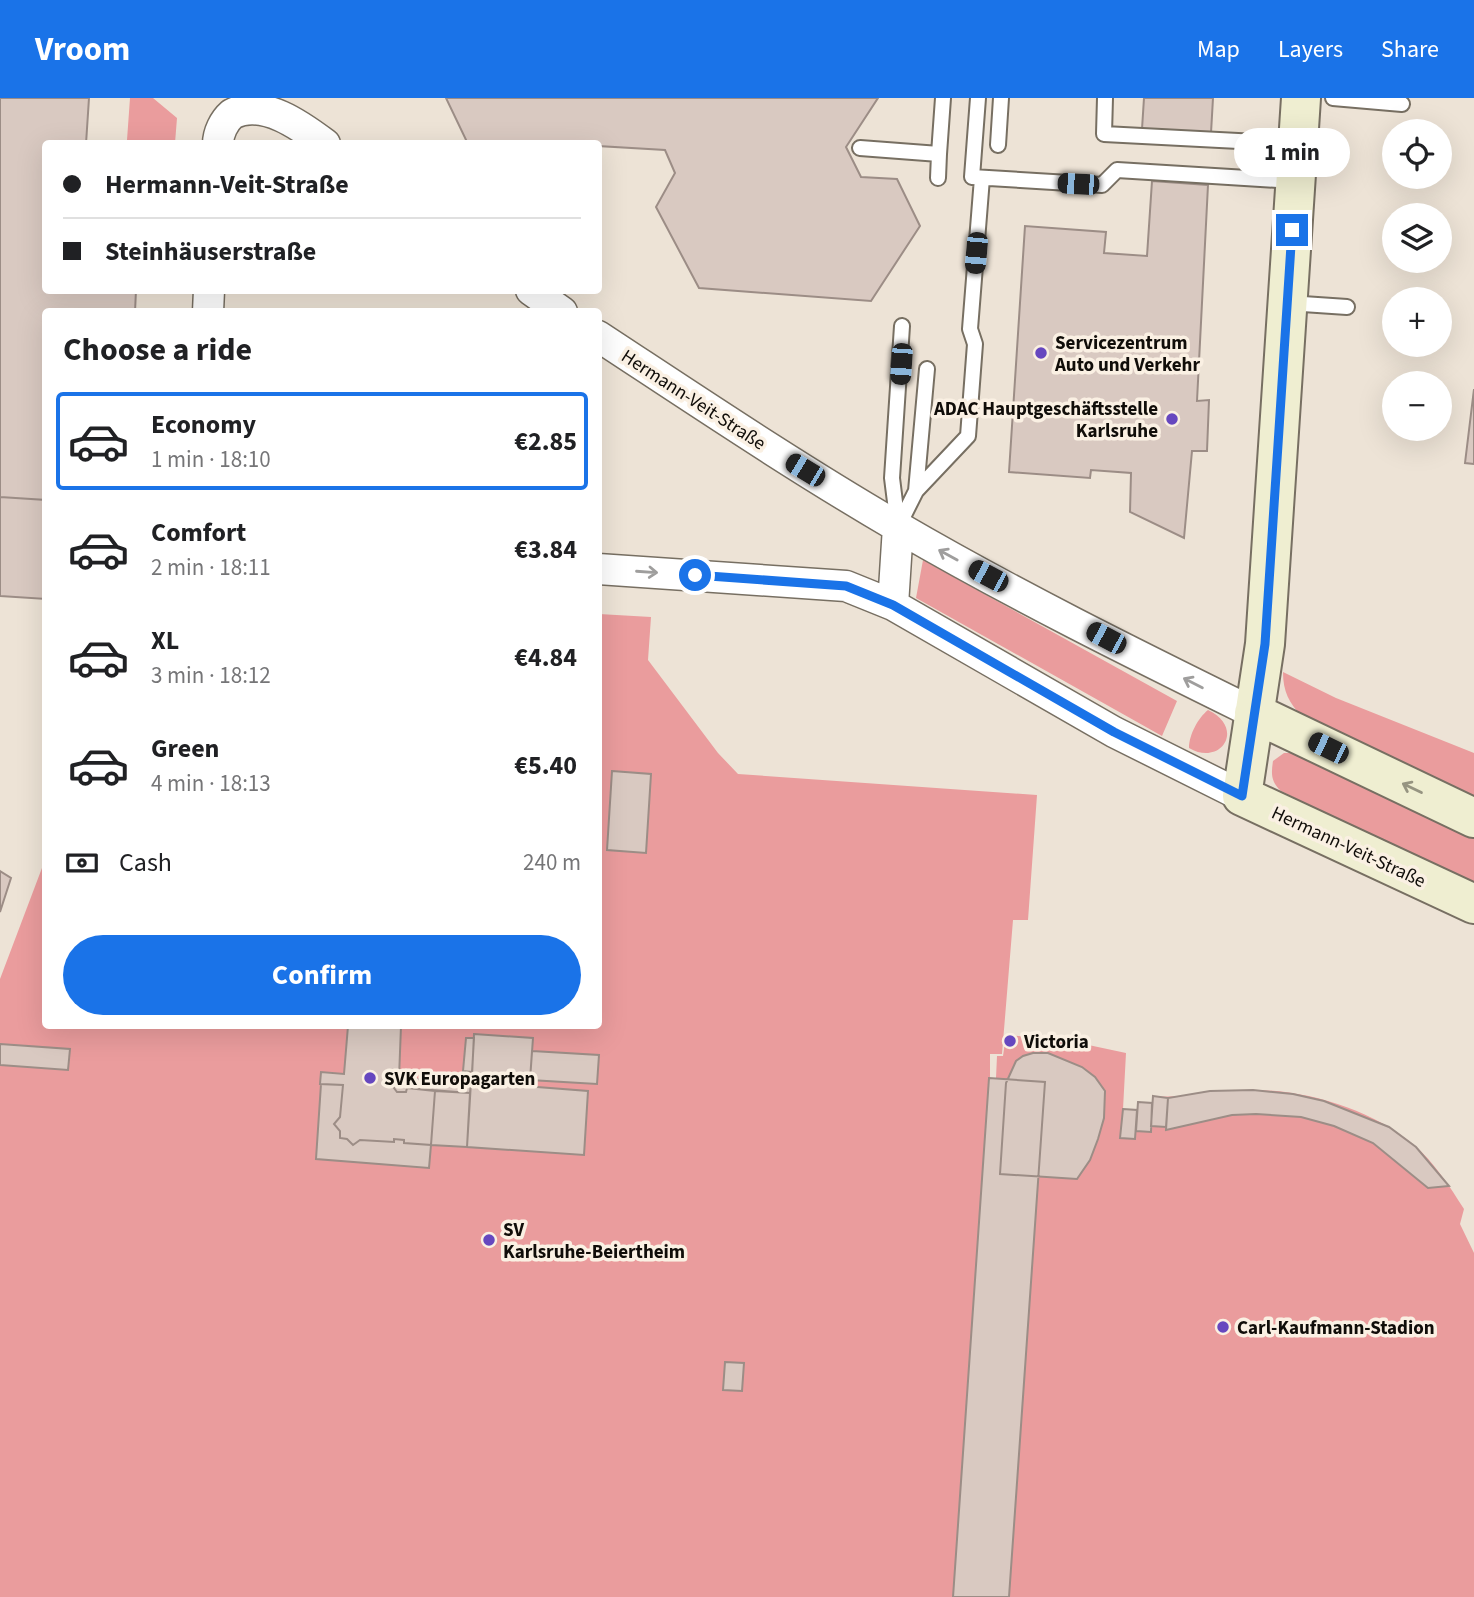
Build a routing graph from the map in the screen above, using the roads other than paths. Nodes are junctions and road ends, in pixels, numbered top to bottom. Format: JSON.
{"nodes":[{"id":1,"x":943,"y":98,"type":"edge"},
{"id":2,"x":978,"y":98,"type":"edge"},
{"id":3,"x":1001,"y":98,"type":"edge"},
{"id":4,"x":1105,"y":98,"type":"edge"},
{"id":5,"x":1301,"y":98,"type":"edge"},
{"id":6,"x":1333,"y":98,"type":"edge"},
{"id":7,"x":249,"y":102,"type":"edge"},
{"id":8,"x":1402,"y":104,"type":"dead end"},
{"id":9,"x":219,"y":140,"type":"edge"},
{"id":10,"x":320,"y":140,"type":"edge"},
{"id":11,"x":998,"y":145,"type":"dead end"},
{"id":12,"x":859,"y":148,"type":"dead end"},
{"id":13,"x":939,"y":153,"type":"junction"},
{"id":14,"x":1297,"y":163,"type":"junction"},
{"id":15,"x":937,"y":178,"type":"dead end"},
{"id":16,"x":982,"y":178,"type":"junction"},
{"id":17,"x":537,"y":294,"type":"edge"},
{"id":18,"x":1287,"y":303,"type":"junction"},
{"id":19,"x":1347,"y":307,"type":"dead end"},
{"id":20,"x":556,"y":308,"type":"edge"},
{"id":21,"x":902,"y":326,"type":"dead end"},
{"id":22,"x":602,"y":339,"type":"edge"},
{"id":23,"x":926,"y":369,"type":"dead end"},
{"id":24,"x":916,"y":491,"type":"junction"},
{"id":25,"x":898,"y":527,"type":"junction"},
{"id":26,"x":602,"y":569,"type":"edge"},
{"id":27,"x":893,"y":605,"type":"junction"},
{"id":28,"x":1254,"y":713,"type":"junction"},
{"id":29,"x":1242,"y":796,"type":"junction"},
{"id":30,"x":1474,"y":818,"type":"edge"},
{"id":31,"x":1474,"y":904,"type":"edge"}],
"edges":[{"from":1,"to":13,"type":"lane"},
{"from":2,"to":16,"type":"lane"},
{"from":3,"to":11,"type":"lane"},
{"from":4,"to":14,"type":"lane"},
{"from":5,"to":14,"type":"street"},
{"from":6,"to":8,"type":"lane"},
{"from":7,"to":9,"type":"street"},
{"from":7,"to":10,"type":"street"},
{"from":12,"to":13,"type":"lane"},
{"from":13,"to":15,"type":"lane"},
{"from":14,"to":16,"type":"lane"},
{"from":14,"to":18,"type":"street"},
{"from":16,"to":24,"type":"lane"},
{"from":17,"to":20,"type":"street"},
{"from":18,"to":19,"type":"lane"},
{"from":18,"to":28,"type":"street"},
{"from":21,"to":25,"type":"lane"},
{"from":22,"to":25,"type":"street","name":"Hermann-Veit-Straße"},
{"from":23,"to":24,"type":"lane"},
{"from":24,"to":25,"type":"lane"},
{"from":25,"to":27,"type":"street"},
{"from":28,"to":25,"type":"street","name":"Hermann-Veit-Straße","one_way":true},
{"from":26,"to":27,"type":"street","name":"Hermann-Veit-Straße","one_way":true},
{"from":27,"to":29,"type":"street","name":"Hermann-Veit-Straße"},
{"from":28,"to":29,"type":"street"},
{"from":30,"to":28,"type":"street","name":"Hermann-Veit-Straße","one_way":true},
{"from":29,"to":31,"type":"street","name":"Hermann-Veit-Straße"}]}
